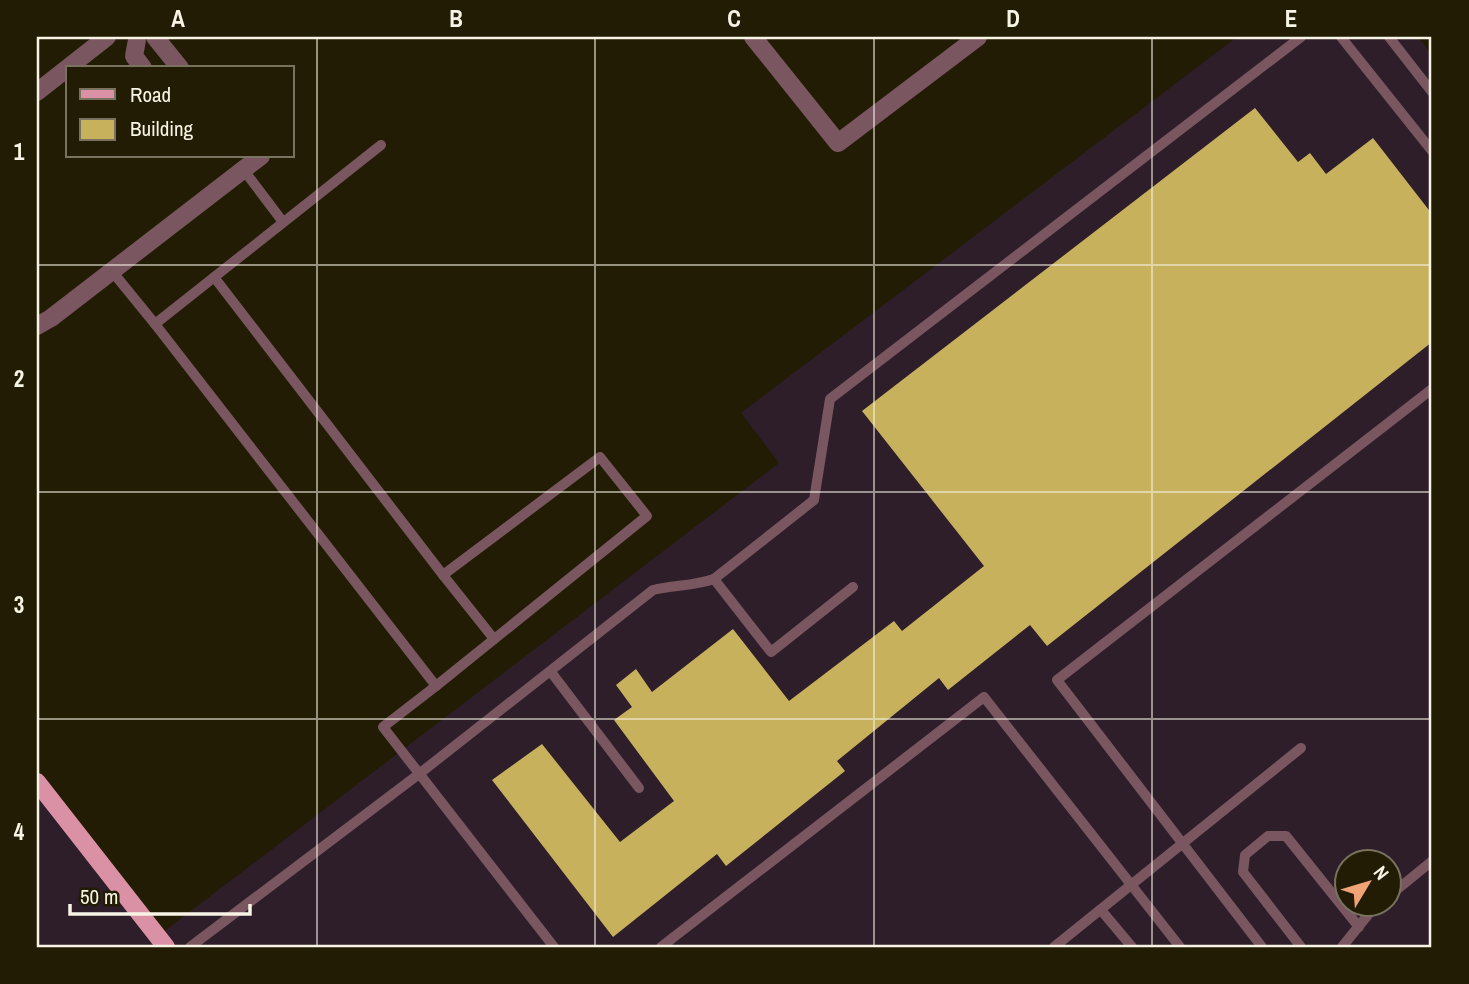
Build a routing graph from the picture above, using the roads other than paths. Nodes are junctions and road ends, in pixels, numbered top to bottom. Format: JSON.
{"nodes":[{"id":1,"x":107,"y":37,"type":"edge"},
{"id":2,"x":146,"y":37,"type":"edge"},
{"id":3,"x":753,"y":37,"type":"edge"},
{"id":4,"x":978,"y":37,"type":"edge"},
{"id":5,"x":1301,"y":37,"type":"edge"},
{"id":6,"x":1341,"y":37,"type":"edge"},
{"id":7,"x":1389,"y":37,"type":"edge"},
{"id":8,"x":70,"y":66,"type":"edge"},
{"id":9,"x":142,"y":66,"type":"edge"},
{"id":10,"x":178,"y":66,"type":"edge"},
{"id":11,"x":66,"y":69,"type":"edge"},
{"id":12,"x":37,"y":92,"type":"edge"},
{"id":13,"x":1432,"y":92,"type":"edge"},
{"id":14,"x":382,"y":145,"type":"dead end"},
{"id":15,"x":1432,"y":151,"type":"edge"},
{"id":16,"x":238,"y":162,"type":"edge"},
{"id":17,"x":284,"y":222,"type":"junction"},
{"id":18,"x":111,"y":270,"type":"junction"},
{"id":19,"x":214,"y":277,"type":"junction"},
{"id":20,"x":155,"y":324,"type":"junction"},
{"id":21,"x":37,"y":326,"type":"edge"},
{"id":22,"x":1432,"y":389,"type":"edge"},
{"id":23,"x":443,"y":575,"type":"junction"},
{"id":24,"x":714,"y":579,"type":"junction"},
{"id":25,"x":853,"y":587,"type":"dead end"},
{"id":26,"x":494,"y":639,"type":"junction"},
{"id":27,"x":551,"y":672,"type":"junction"},
{"id":28,"x":436,"y":686,"type":"junction"},
{"id":29,"x":1301,"y":748,"type":"dead end"},
{"id":30,"x":419,"y":774,"type":"junction"},
{"id":31,"x":37,"y":782,"type":"edge"},
{"id":32,"x":639,"y":788,"type":"dead end"},
{"id":33,"x":1182,"y":844,"type":"junction"},
{"id":34,"x":1432,"y":860,"type":"edge"},
{"id":35,"x":1132,"y":885,"type":"junction"},
{"id":36,"x":1402,"y":885,"type":"edge"},
{"id":37,"x":1101,"y":910,"type":"junction"},
{"id":38,"x":1366,"y":918,"type":"edge"},
{"id":39,"x":1359,"y":928,"type":"junction"},
{"id":40,"x":166,"y":947,"type":"edge"},
{"id":41,"x":190,"y":947,"type":"edge"},
{"id":42,"x":554,"y":947,"type":"edge"},
{"id":43,"x":661,"y":947,"type":"edge"},
{"id":44,"x":1054,"y":947,"type":"edge"},
{"id":45,"x":1132,"y":947,"type":"edge"},
{"id":46,"x":1180,"y":947,"type":"edge"},
{"id":47,"x":1262,"y":947,"type":"edge"},
{"id":48,"x":1301,"y":947,"type":"edge"},
{"id":49,"x":1342,"y":947,"type":"edge"}],
"edges":[{"from":1,"to":8,"type":"street"},
{"from":2,"to":9,"type":"street"},
{"from":2,"to":10,"type":"street"},
{"from":3,"to":4,"type":"street"},
{"from":5,"to":24,"type":"lane"},
{"from":6,"to":15,"type":"lane"},
{"from":7,"to":13,"type":"lane"},
{"from":11,"to":12,"type":"street"},
{"from":14,"to":17,"type":"lane"},
{"from":16,"to":17,"type":"lane"},
{"from":16,"to":18,"type":"street"},
{"from":17,"to":19,"type":"lane"},
{"from":18,"to":20,"type":"lane"},
{"from":18,"to":21,"type":"street"},
{"from":19,"to":20,"type":"lane"},
{"from":19,"to":23,"type":"lane"},
{"from":20,"to":28,"type":"lane"},
{"from":22,"to":33,"type":"lane"},
{"from":23,"to":26,"type":"lane"},
{"from":23,"to":26,"type":"lane"},
{"from":24,"to":25,"type":"lane"},
{"from":24,"to":27,"type":"lane"},
{"from":26,"to":28,"type":"lane"},
{"from":27,"to":30,"type":"lane"},
{"from":27,"to":32,"type":"lane"},
{"from":28,"to":30,"type":"lane"},
{"from":29,"to":33,"type":"lane"},
{"from":30,"to":41,"type":"lane"},
{"from":30,"to":42,"type":"lane"},
{"from":31,"to":40,"type":"main road"},
{"from":33,"to":35,"type":"lane"},
{"from":33,"to":47,"type":"lane"},
{"from":34,"to":36,"type":"lane"},
{"from":35,"to":37,"type":"lane"},
{"from":35,"to":43,"type":"lane"},
{"from":35,"to":46,"type":"lane"},
{"from":37,"to":44,"type":"lane"},
{"from":37,"to":45,"type":"lane"},
{"from":38,"to":39,"type":"lane"},
{"from":39,"to":48,"type":"lane"},
{"from":39,"to":49,"type":"lane"}]}
